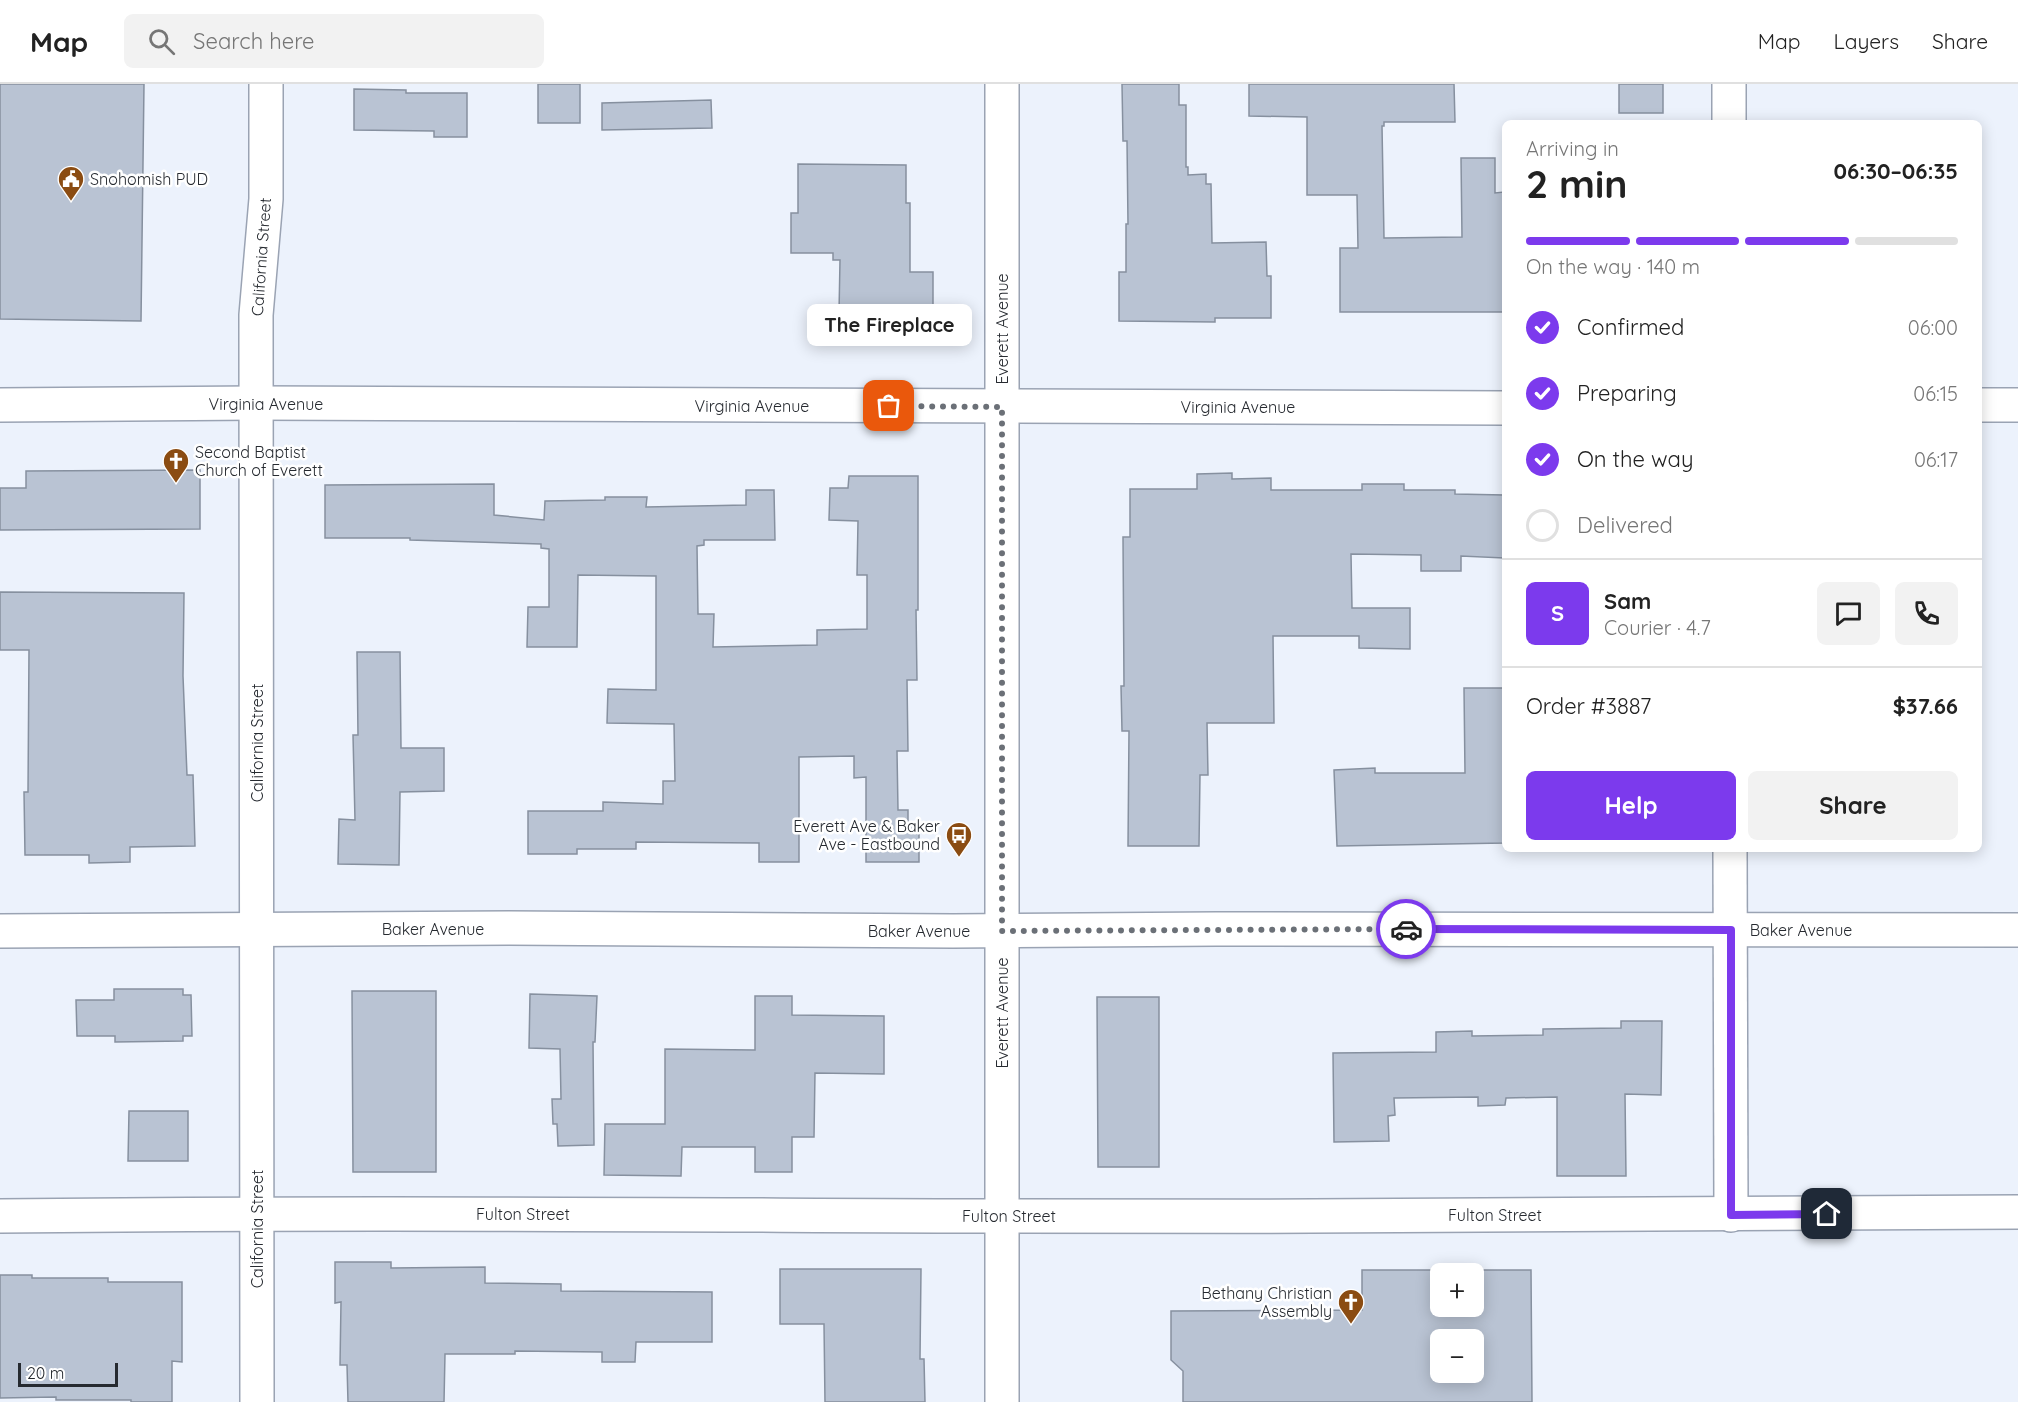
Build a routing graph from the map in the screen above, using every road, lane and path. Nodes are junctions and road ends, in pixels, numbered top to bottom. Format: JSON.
{"nodes":[{"id":1,"x":266,"y":84,"type":"edge"},
{"id":2,"x":1002,"y":84,"type":"edge"},
{"id":3,"x":1730,"y":84,"type":"edge"},
{"id":4,"x":1730,"y":120,"type":"edge"},
{"id":5,"x":256,"y":403,"type":"junction"},
{"id":6,"x":0,"y":405,"type":"edge"},
{"id":7,"x":1982,"y":405,"type":"edge"},
{"id":8,"x":2018,"y":405,"type":"edge"},
{"id":9,"x":1002,"y":407,"type":"junction"},
{"id":10,"x":1502,"y":408,"type":"edge"},
{"id":11,"x":1730,"y":852,"type":"edge"},
{"id":12,"x":258,"y":929,"type":"junction"},
{"id":13,"x":1731,"y":930,"type":"junction"},
{"id":14,"x":2018,"y":930,"type":"edge"},
{"id":15,"x":0,"y":931,"type":"edge"},
{"id":16,"x":1002,"y":931,"type":"junction"},
{"id":17,"x":2018,"y":1212,"type":"edge"},
{"id":18,"x":257,"y":1213,"type":"junction"},
{"id":19,"x":1731,"y":1215,"type":"junction"},
{"id":20,"x":0,"y":1216,"type":"edge"},
{"id":21,"x":1002,"y":1216,"type":"junction"},
{"id":22,"x":257,"y":1402,"type":"edge"},
{"id":23,"x":1002,"y":1402,"type":"edge"}],
"edges":[{"from":1,"to":5,"type":"street","name":"California Street"},
{"from":2,"to":9,"type":"street","name":"Everett Avenue"},
{"from":3,"to":4,"type":"street"},
{"from":5,"to":6,"type":"street","name":"Virginia Avenue"},
{"from":5,"to":9,"type":"street","name":"Virginia Avenue"},
{"from":5,"to":12,"type":"street","name":"California Street"},
{"from":7,"to":8,"type":"street"},
{"from":9,"to":10,"type":"street","name":"Virginia Avenue"},
{"from":9,"to":16,"type":"street","name":"Everett Avenue"},
{"from":11,"to":13,"type":"street"},
{"from":12,"to":15,"type":"street","name":"Baker Avenue"},
{"from":12,"to":16,"type":"street","name":"Baker Avenue"},
{"from":12,"to":18,"type":"street","name":"California Street"},
{"from":13,"to":14,"type":"street","name":"Baker Avenue"},
{"from":13,"to":16,"type":"street","name":"Baker Avenue"},
{"from":13,"to":19,"type":"street"},
{"from":16,"to":21,"type":"street","name":"Everett Avenue"},
{"from":17,"to":19,"type":"street","name":"Fulton Street"},
{"from":18,"to":20,"type":"street","name":"Fulton Street"},
{"from":18,"to":21,"type":"street","name":"Fulton Street"},
{"from":18,"to":22,"type":"street","name":"California Street"},
{"from":19,"to":21,"type":"street","name":"Fulton Street"},
{"from":21,"to":23,"type":"street","name":"Everett Avenue"}]}
